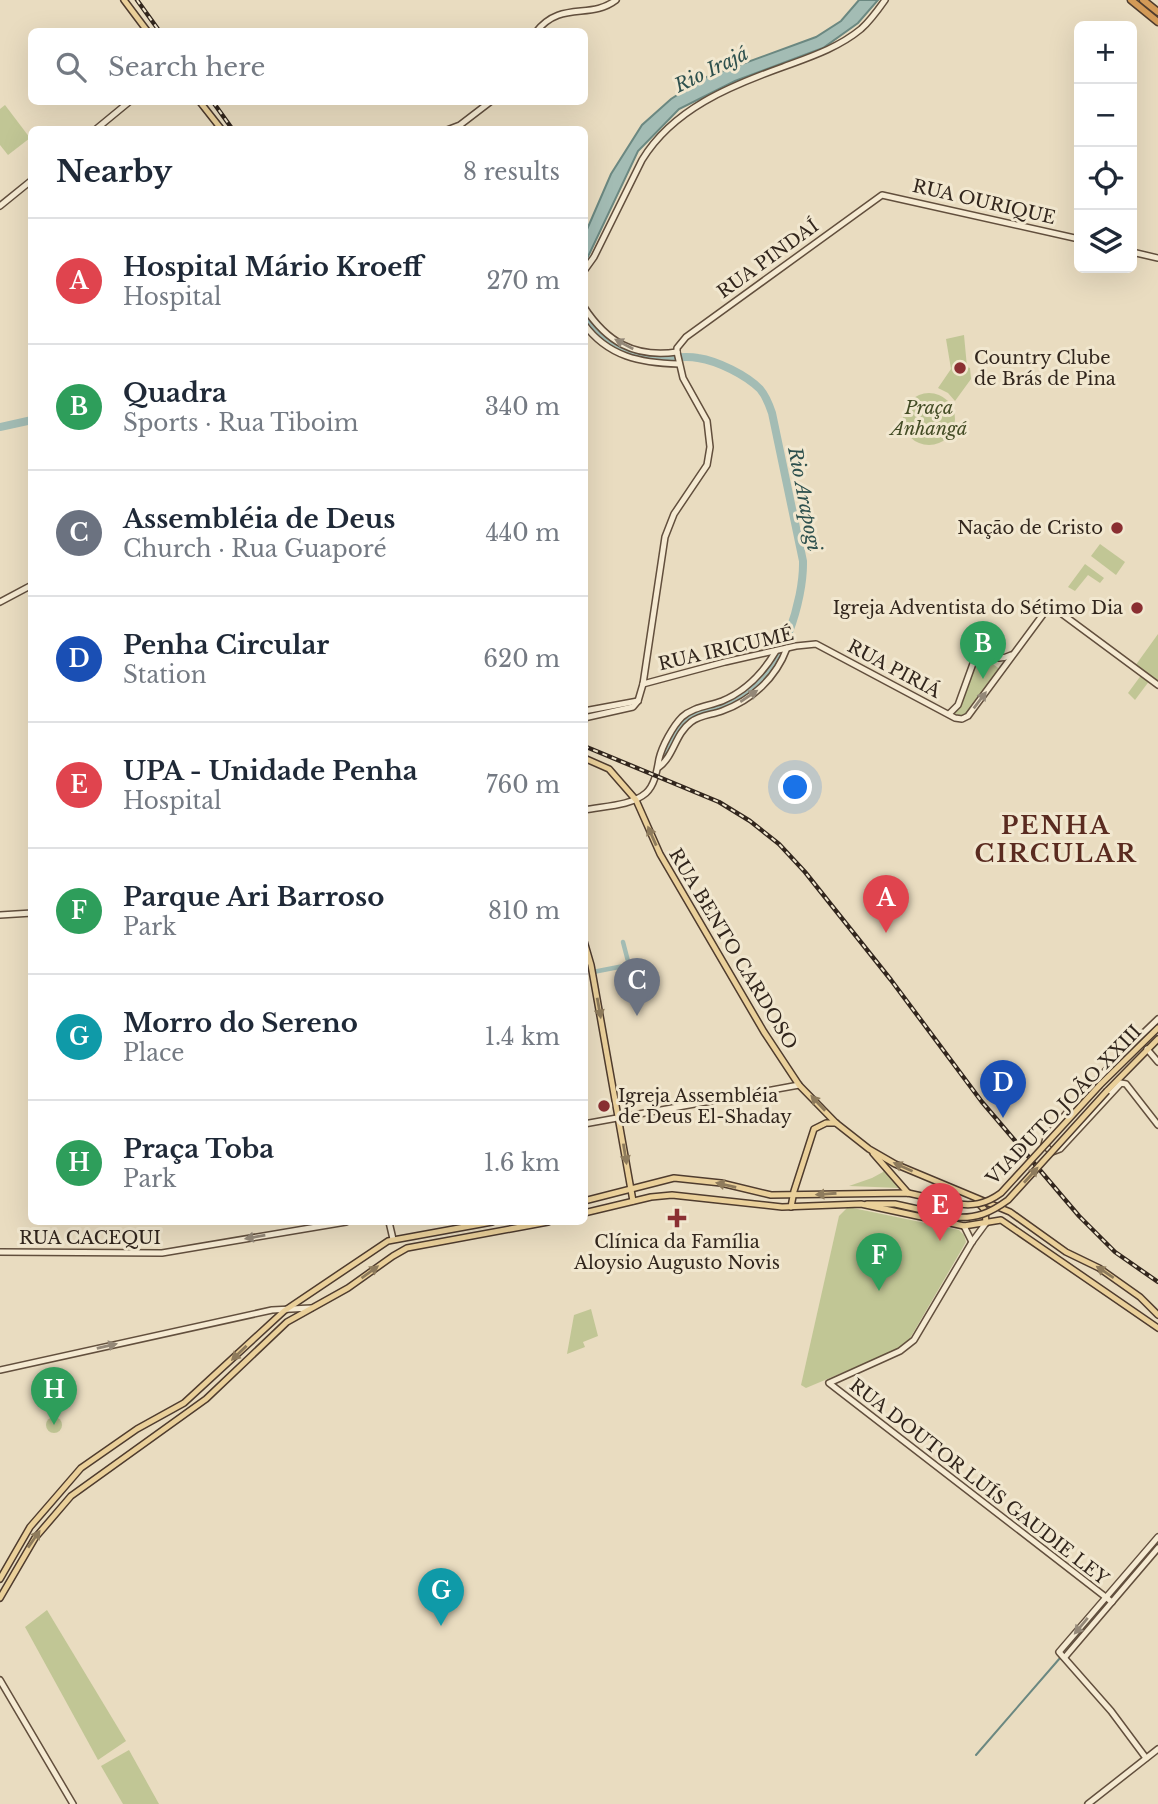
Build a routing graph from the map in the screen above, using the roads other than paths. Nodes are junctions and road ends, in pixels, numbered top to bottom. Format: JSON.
{"nodes":[{"id":1,"x":124,"y":0,"type":"edge"},
{"id":2,"x":616,"y":0,"type":"edge"},
{"id":3,"x":885,"y":0,"type":"edge"},
{"id":4,"x":1131,"y":0,"type":"edge"},
{"id":5,"x":1143,"y":0,"type":"edge"},
{"id":6,"x":1158,"y":17,"type":"edge"},
{"id":7,"x":145,"y":28,"type":"edge"},
{"id":8,"x":540,"y":28,"type":"edge"},
{"id":9,"x":125,"y":105,"type":"edge"},
{"id":10,"x":202,"y":105,"type":"edge"},
{"id":11,"x":486,"y":105,"type":"edge"},
{"id":12,"x":100,"y":126,"type":"edge"},
{"id":13,"x":219,"y":126,"type":"edge"},
{"id":14,"x":457,"y":126,"type":"edge"},
{"id":15,"x":28,"y":183,"type":"edge"},
{"id":16,"x":882,"y":195,"type":"joint"},
{"id":17,"x":0,"y":206,"type":"edge"},
{"id":18,"x":1074,"y":238,"type":"edge"},
{"id":19,"x":1137,"y":252,"type":"edge"},
{"id":20,"x":1158,"y":258,"type":"edge"},
{"id":21,"x":588,"y":268,"type":"edge"},
{"id":22,"x":588,"y":312,"type":"edge"},
{"id":23,"x":588,"y":328,"type":"edge"},
{"id":24,"x":678,"y":358,"type":"junction"},
{"id":25,"x":28,"y":587,"type":"edge"},
{"id":26,"x":0,"y":602,"type":"edge"},
{"id":27,"x":816,"y":644,"type":"joint"},
{"id":28,"x":782,"y":650,"type":"junction"},
{"id":29,"x":1014,"y":653,"type":"junction"},
{"id":30,"x":993,"y":659,"type":"junction"},
{"id":31,"x":999,"y":676,"type":"junction"},
{"id":32,"x":643,"y":684,"type":"junction"},
{"id":33,"x":1158,"y":685,"type":"edge"},
{"id":34,"x":638,"y":701,"type":"junction"},
{"id":35,"x":588,"y":710,"type":"edge"},
{"id":36,"x":949,"y":714,"type":"junction"},
{"id":37,"x":588,"y":717,"type":"edge"},
{"id":38,"x":588,"y":760,"type":"edge"},
{"id":39,"x":659,"y":767,"type":"junction"},
{"id":40,"x":636,"y":800,"type":"junction"},
{"id":41,"x":588,"y":809,"type":"edge"},
{"id":42,"x":28,"y":913,"type":"edge"},
{"id":43,"x":0,"y":915,"type":"edge"},
{"id":44,"x":588,"y":955,"type":"edge"},
{"id":45,"x":1158,"y":1019,"type":"edge"},
{"id":46,"x":1158,"y":1028,"type":"edge"},
{"id":47,"x":1158,"y":1039,"type":"edge"},
{"id":48,"x":1147,"y":1049,"type":"junction"},
{"id":49,"x":1158,"y":1062,"type":"edge"},
{"id":50,"x":799,"y":1085,"type":"junction"},
{"id":51,"x":619,"y":1118,"type":"junction"},
{"id":52,"x":588,"y":1123,"type":"edge"},
{"id":53,"x":835,"y":1123,"type":"junction"},
{"id":54,"x":1158,"y":1125,"type":"edge"},
{"id":55,"x":869,"y":1149,"type":"junction"},
{"id":56,"x":631,"y":1191,"type":"junction"},
{"id":57,"x":908,"y":1193,"type":"junction"},
{"id":58,"x":793,"y":1196,"type":"junction"},
{"id":59,"x":970,"y":1196,"type":"junction"},
{"id":60,"x":588,"y":1200,"type":"edge"},
{"id":61,"x":633,"y":1201,"type":"junction"},
{"id":62,"x":861,"y":1204,"type":"junction"},
{"id":63,"x":791,"y":1207,"type":"junction"},
{"id":64,"x":983,"y":1207,"type":"junction"},
{"id":65,"x":588,"y":1212,"type":"edge"},
{"id":66,"x":986,"y":1223,"type":"junction"},
{"id":67,"x":329,"y":1225,"type":"edge"},
{"id":68,"x":390,"y":1225,"type":"edge"},
{"id":69,"x":475,"y":1225,"type":"edge"},
{"id":70,"x":532,"y":1225,"type":"edge"},
{"id":71,"x":966,"y":1226,"type":"junction"},
{"id":72,"x":393,"y":1239,"type":"junction"},
{"id":73,"x":972,"y":1241,"type":"junction"},
{"id":74,"x":0,"y":1252,"type":"edge"},
{"id":75,"x":290,"y":1307,"type":"junction"},
{"id":76,"x":311,"y":1308,"type":"junction"},
{"id":77,"x":1158,"y":1315,"type":"edge"},
{"id":78,"x":1158,"y":1328,"type":"edge"},
{"id":79,"x":0,"y":1370,"type":"edge"},
{"id":80,"x":1158,"y":1537,"type":"edge"},
{"id":81,"x":1158,"y":1548,"type":"edge"},
{"id":82,"x":0,"y":1579,"type":"edge"},
{"id":83,"x":0,"y":1598,"type":"edge"},
{"id":84,"x":1108,"y":1600,"type":"junction"},
{"id":85,"x":0,"y":1680,"type":"edge"},
{"id":86,"x":1158,"y":1749,"type":"edge"},
{"id":87,"x":1146,"y":1758,"type":"junction"},
{"id":88,"x":74,"y":1804,"type":"edge"},
{"id":89,"x":1088,"y":1804,"type":"edge"}],
"edges":[{"from":1,"to":7,"type":"main road"},
{"from":2,"to":8,"type":"street"},
{"from":3,"to":21,"type":"street"},
{"from":4,"to":6,"type":"highway"},
{"from":5,"to":6,"type":"highway"},
{"from":9,"to":12,"type":"street"},
{"from":10,"to":13,"type":"main road"},
{"from":11,"to":14,"type":"street"},
{"from":15,"to":17,"type":"street"},
{"from":16,"to":18,"type":"street","name":"RUA OURIQUE"},
{"from":16,"to":24,"type":"street","name":"RUA PINDAÍ"},
{"from":19,"to":20,"type":"street"},
{"from":24,"to":22,"type":"street","one_way":true},
{"from":23,"to":24,"type":"street"},
{"from":24,"to":32,"type":"street"},
{"from":25,"to":26,"type":"street"},
{"from":27,"to":28,"type":"street","name":"RUA IRICUMÉ"},
{"from":27,"to":36,"type":"street","name":"RUA PIRIÁ"},
{"from":28,"to":32,"type":"street","name":"RUA IRICUMÉ"},
{"from":28,"to":39,"type":"street"},
{"from":39,"to":28,"type":"street","one_way":true},
{"from":29,"to":30,"type":"street"},
{"from":29,"to":31,"type":"street"},
{"from":29,"to":33,"type":"street"},
{"from":30,"to":31,"type":"street"},
{"from":30,"to":36,"type":"street"},
{"from":36,"to":31,"type":"street","name":"RUA PIRIÁ","one_way":true},
{"from":32,"to":34,"type":"street"},
{"from":34,"to":35,"type":"street"},
{"from":34,"to":37,"type":"street"},
{"from":38,"to":40,"type":"main road","name":"RUA BENTO CARDOSO"},
{"from":39,"to":40,"type":"street"},
{"from":40,"to":41,"type":"street"},
{"from":50,"to":40,"type":"main road","name":"RUA BENTO CARDOSO","one_way":true},
{"from":42,"to":43,"type":"street"},
{"from":44,"to":51,"type":"main road","one_way":true},
{"from":45,"to":54,"type":"street"},
{"from":46,"to":57,"type":"main road","name":"VIADUTO JOÃO XXIII","bridge":true},
{"from":47,"to":48,"type":"main road"},
{"from":48,"to":49,"type":"street"},
{"from":62,"to":48,"type":"main road","one_way":true,"bridge":true},
{"from":50,"to":51,"type":"street"},
{"from":53,"to":50,"type":"main road","name":"RUA BENTO CARDOSO","one_way":true},
{"from":51,"to":52,"type":"street"},
{"from":51,"to":56,"type":"main road","one_way":true},
{"from":53,"to":55,"type":"main road","name":"RUA BENTO CARDOSO"},
{"from":53,"to":58,"type":"main road"},
{"from":55,"to":57,"type":"main road"},
{"from":59,"to":55,"type":"main road","one_way":true},
{"from":58,"to":56,"type":"main road","name":"VIADUTO JOÃO XXIII","one_way":true},
{"from":56,"to":60,"type":"main road","name":"VIADUTO JOÃO XXIII"},
{"from":56,"to":61,"type":"main road"},
{"from":57,"to":58,"type":"main road","name":"VIADUTO JOÃO XXIII","one_way":true},
{"from":58,"to":63,"type":"main road"},
{"from":59,"to":64,"type":"main road"},
{"from":77,"to":59,"type":"main road","one_way":true},
{"from":61,"to":63,"type":"main road"},
{"from":61,"to":65,"type":"main road"},
{"from":62,"to":63,"type":"main road"},
{"from":62,"to":71,"type":"main road"},
{"from":64,"to":66,"type":"main road"},
{"from":64,"to":71,"type":"main road"},
{"from":66,"to":71,"type":"main road"},
{"from":66,"to":73,"type":"street"},
{"from":66,"to":78,"type":"main road"},
{"from":67,"to":74,"type":"street","name":"RUA CACEQUI","one_way":true},
{"from":68,"to":72,"type":"street"},
{"from":69,"to":72,"type":"main road"},
{"from":76,"to":70,"type":"main road","one_way":true},
{"from":71,"to":73,"type":"street"},
{"from":72,"to":75,"type":"main road"},
{"from":73,"to":84,"type":"street","name":"RUA DOUTOR LUÍS GAUDIE LEY"},
{"from":75,"to":76,"type":"street"},
{"from":79,"to":75,"type":"street","one_way":true},
{"from":75,"to":82,"type":"main road","one_way":true},
{"from":83,"to":76,"type":"main road","one_way":true},
{"from":80,"to":84,"type":"street"},
{"from":81,"to":84,"type":"street"},
{"from":84,"to":87,"type":"street"},
{"from":85,"to":88,"type":"street"},
{"from":86,"to":87,"type":"street"},
{"from":87,"to":89,"type":"street"}]}
